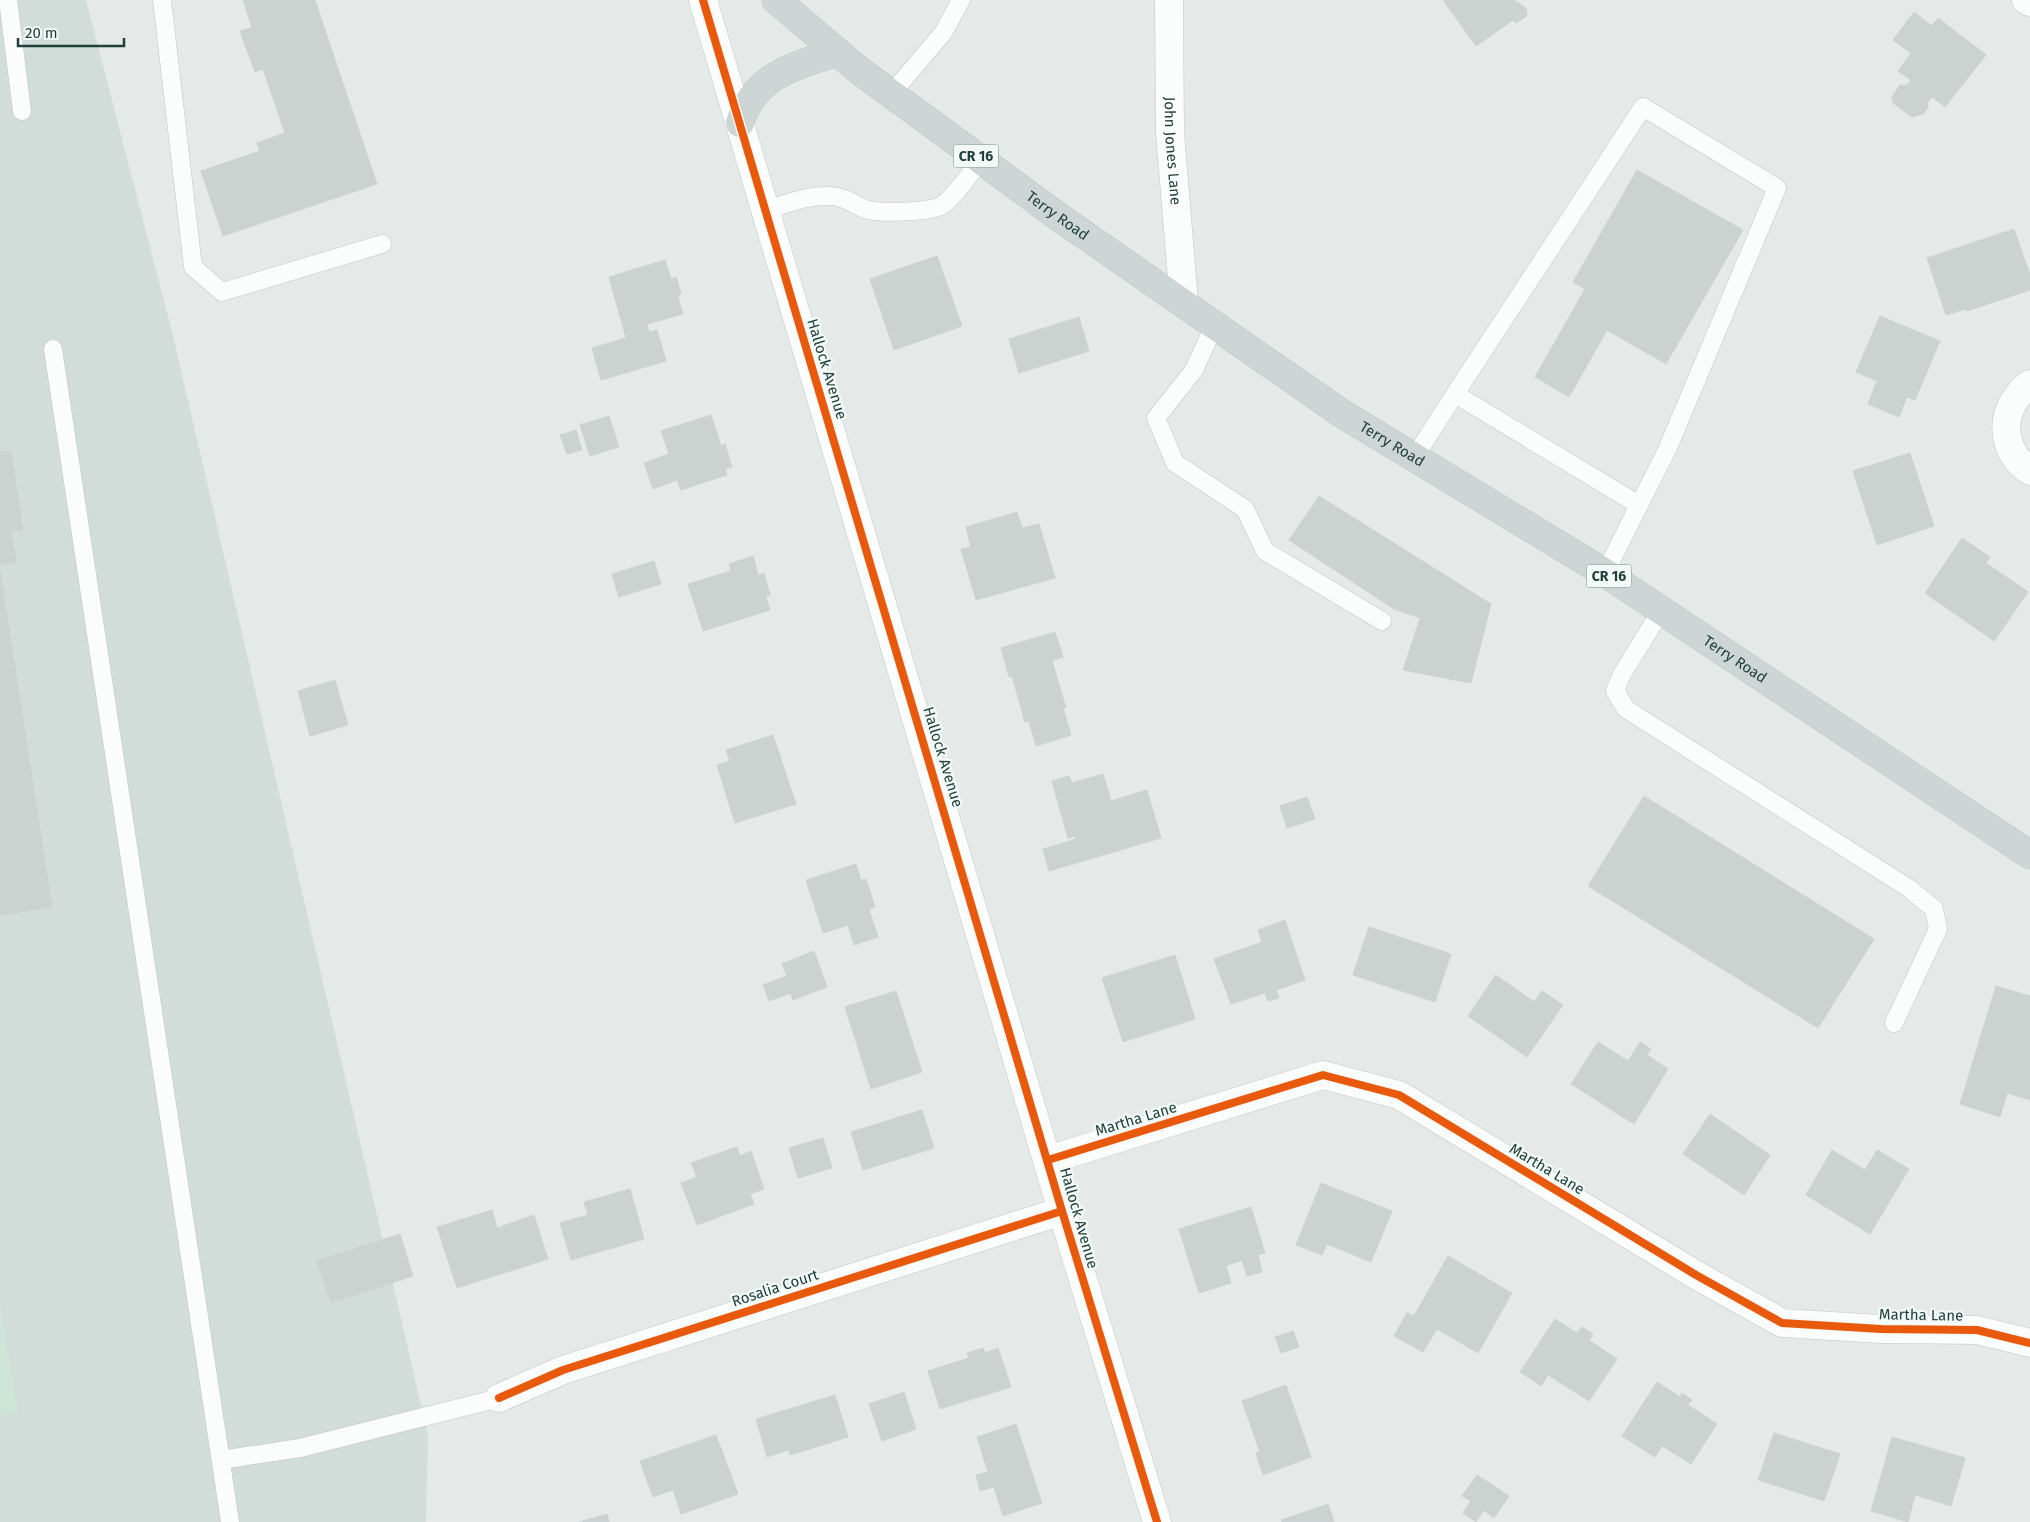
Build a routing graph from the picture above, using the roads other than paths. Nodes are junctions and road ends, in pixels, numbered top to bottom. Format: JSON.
{"nodes":[{"id":1,"x":8,"y":0,"type":"edge"},
{"id":2,"x":162,"y":0,"type":"edge"},
{"id":3,"x":703,"y":0,"type":"edge"},
{"id":4,"x":776,"y":0,"type":"edge"},
{"id":5,"x":961,"y":0,"type":"edge"},
{"id":6,"x":1168,"y":0,"type":"edge"},
{"id":7,"x":2026,"y":0,"type":"edge"},
{"id":8,"x":2030,"y":2,"type":"edge"},
{"id":9,"x":838,"y":52,"type":"junction"},
{"id":10,"x":892,"y":94,"type":"junction"},
{"id":11,"x":22,"y":111,"type":"dead end"},
{"id":12,"x":740,"y":123,"type":"junction"},
{"id":13,"x":981,"y":160,"type":"junction"},
{"id":14,"x":766,"y":210,"type":"junction"},
{"id":15,"x":382,"y":244,"type":"dead end"},
{"id":16,"x":1184,"y":302,"type":"junction"},
{"id":17,"x":1215,"y":324,"type":"junction"},
{"id":18,"x":53,"y":349,"type":"dead end"},
{"id":19,"x":2030,"y":384,"type":"edge"},
{"id":20,"x":1455,"y":394,"type":"junction"},
{"id":21,"x":1414,"y":458,"type":"junction"},
{"id":22,"x":2030,"y":471,"type":"edge"},
{"id":23,"x":1639,"y":505,"type":"junction"},
{"id":24,"x":1605,"y":573,"type":"junction"},
{"id":25,"x":1661,"y":611,"type":"junction"},
{"id":26,"x":1382,"y":621,"type":"dead end"},
{"id":27,"x":2030,"y":854,"type":"edge"},
{"id":28,"x":1894,"y":1023,"type":"dead end"},
{"id":29,"x":1048,"y":1160,"type":"junction"},
{"id":30,"x":1062,"y":1211,"type":"junction"},
{"id":31,"x":2030,"y":1343,"type":"edge"},
{"id":32,"x":499,"y":1398,"type":"joint"},
{"id":33,"x":221,"y":1460,"type":"junction"},
{"id":34,"x":230,"y":1522,"type":"edge"},
{"id":35,"x":1157,"y":1522,"type":"edge"}],
"edges":[{"from":1,"to":11,"type":"lane"},
{"from":2,"to":15,"type":"lane"},
{"from":3,"to":12,"type":"street","name":"Hallock Avenue"},
{"from":4,"to":9,"type":"main road","name":"Terry Road","number":"CR 16"},
{"from":5,"to":10,"type":"lane"},
{"from":6,"to":16,"type":"street","name":"John Jones Lane"},
{"from":7,"to":8,"type":"street"},
{"from":9,"to":10,"type":"main road","name":"Terry Road","number":"CR 16"},
{"from":9,"to":12,"type":"main road"},
{"from":10,"to":13,"type":"main road","name":"Terry Road","number":"CR 16"},
{"from":12,"to":14,"type":"street","name":"Hallock Avenue"},
{"from":13,"to":14,"type":"lane"},
{"from":13,"to":16,"type":"main road","name":"Terry Road","number":"CR 16"},
{"from":14,"to":29,"type":"street","name":"Hallock Avenue"},
{"from":16,"to":17,"type":"main road","name":"Terry Road","number":"CR 16"},
{"from":17,"to":21,"type":"main road","name":"Terry Road","number":"CR 16"},
{"from":17,"to":26,"type":"lane"},
{"from":18,"to":33,"type":"lane"},
{"from":19,"to":22,"type":"street"},
{"from":20,"to":21,"type":"lane"},
{"from":20,"to":23,"type":"lane"},
{"from":20,"to":23,"type":"lane"},
{"from":21,"to":24,"type":"main road","name":"Terry Road","number":"CR 16"},
{"from":23,"to":24,"type":"lane"},
{"from":24,"to":25,"type":"main road","name":"Terry Road","number":"CR 16"},
{"from":25,"to":27,"type":"main road","name":"Terry Road","number":"CR 16"},
{"from":25,"to":28,"type":"lane"},
{"from":29,"to":30,"type":"street","name":"Hallock Avenue"},
{"from":29,"to":31,"type":"street","name":"Martha Lane"},
{"from":30,"to":32,"type":"street","name":"Rosalia Court"},
{"from":30,"to":35,"type":"street","name":"Hallock Avenue"},
{"from":32,"to":33,"type":"lane"},
{"from":33,"to":34,"type":"lane"}]}
